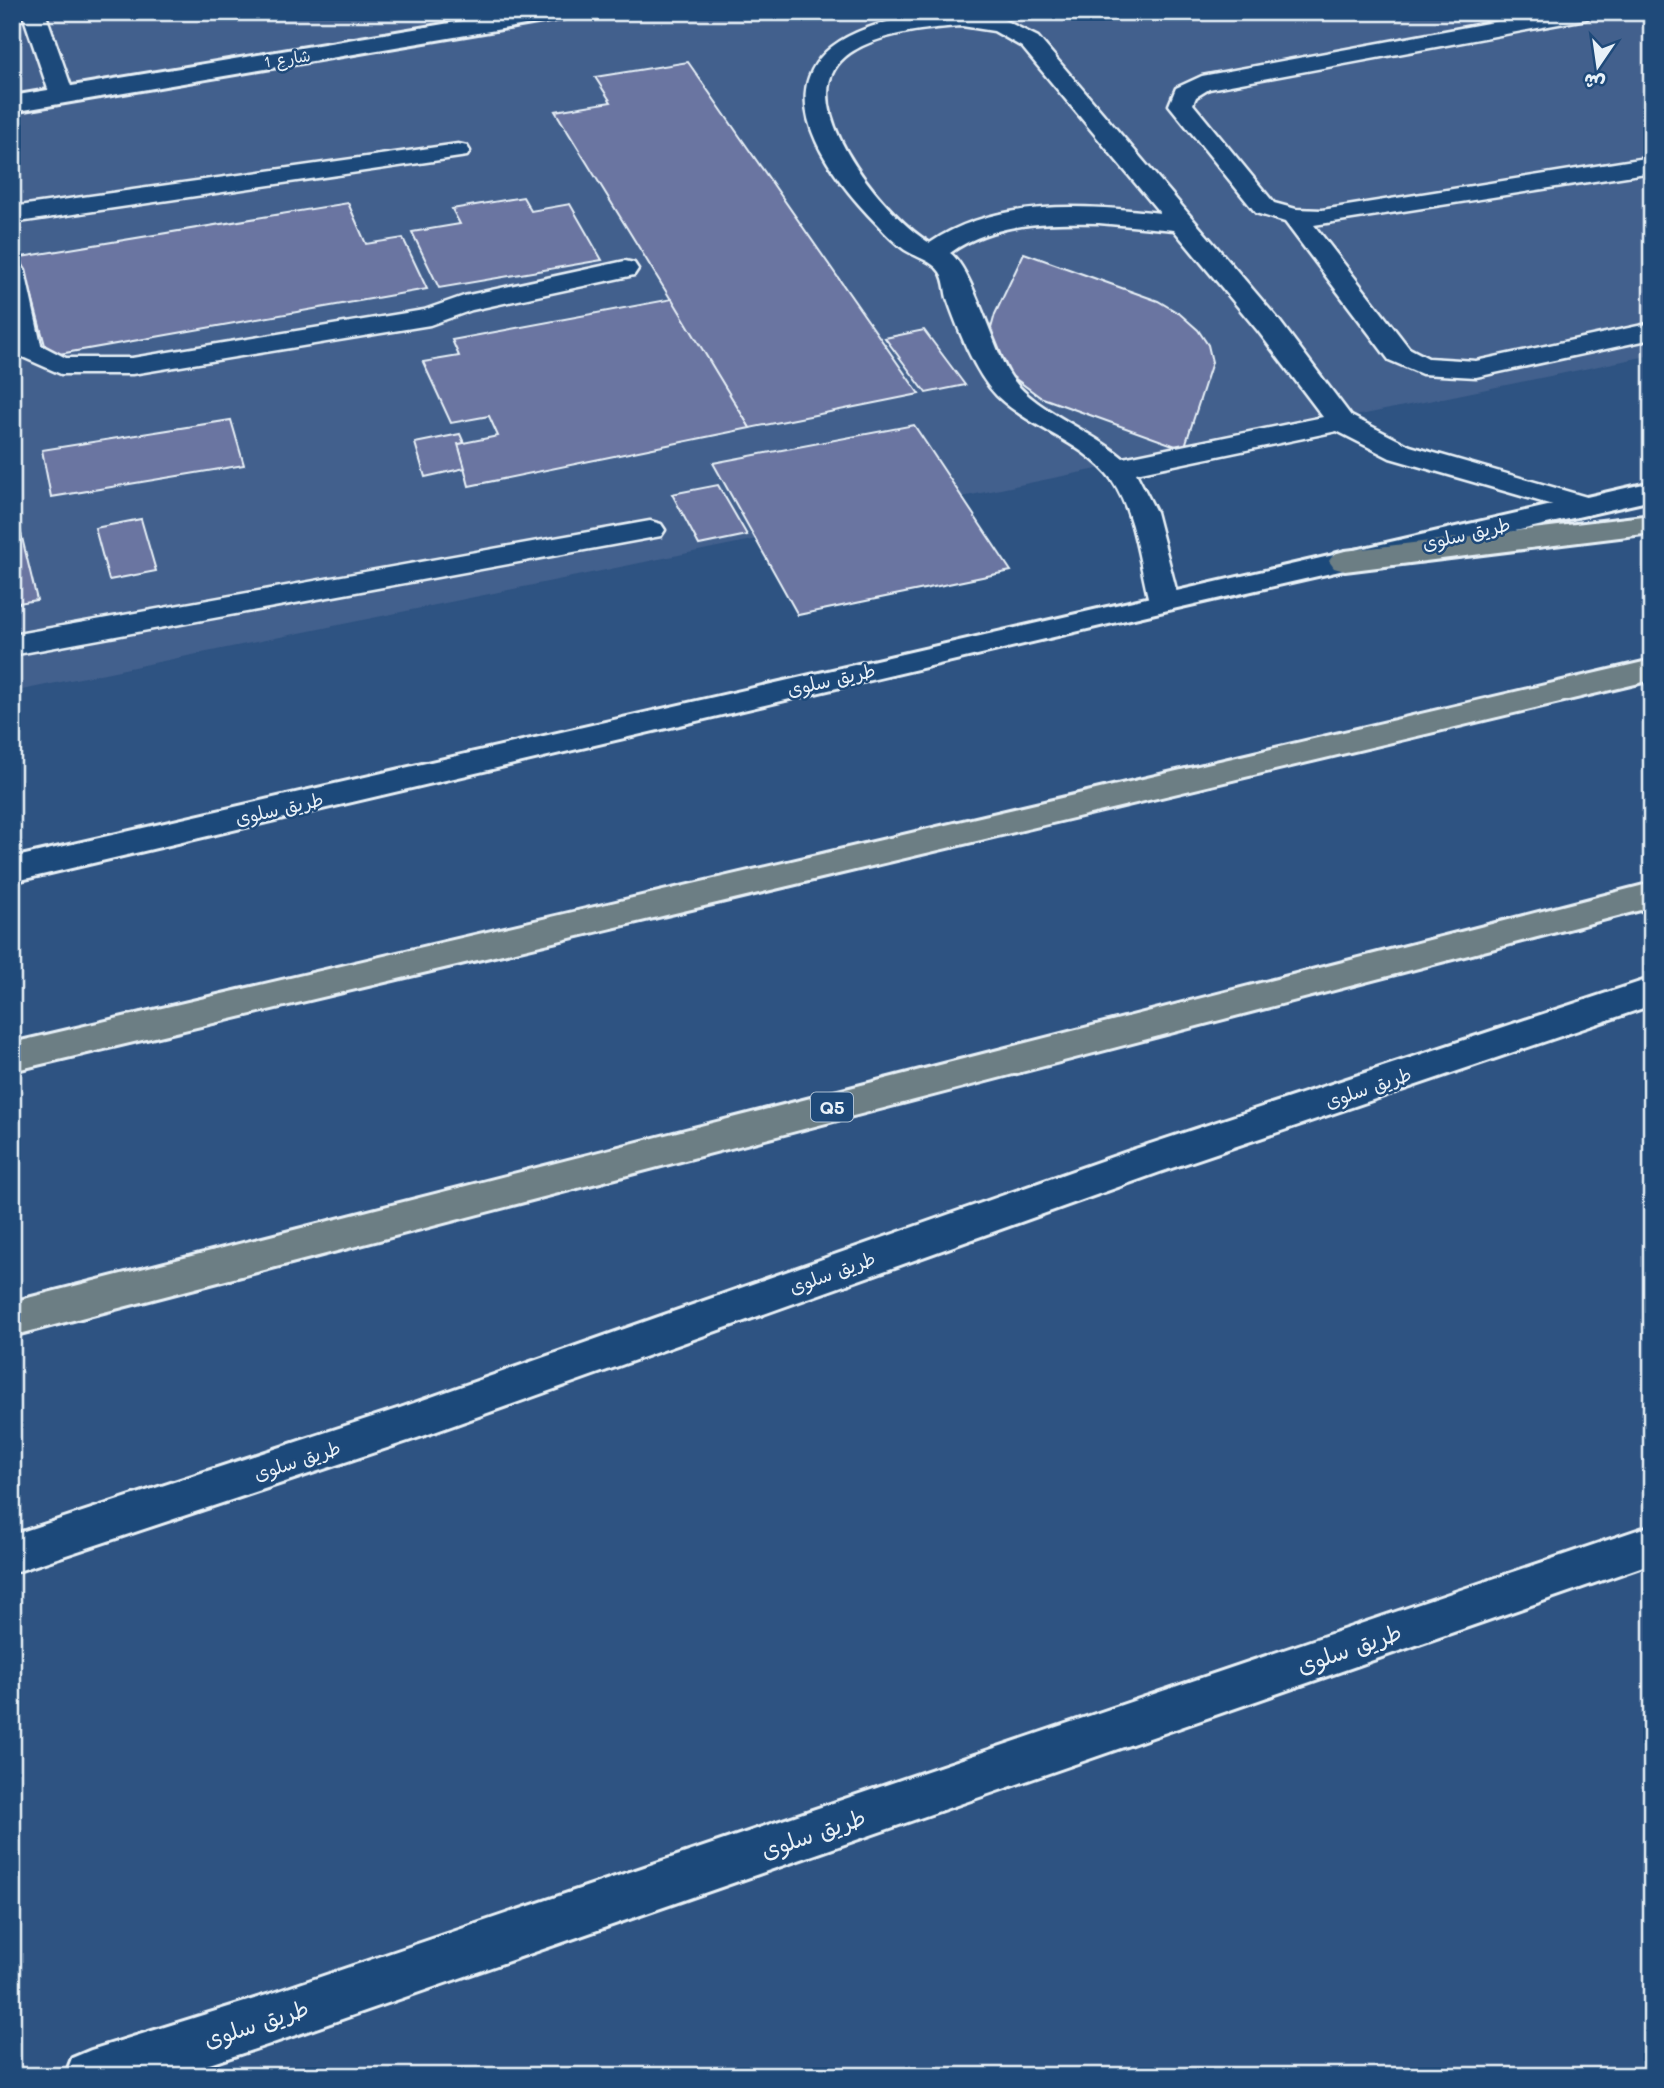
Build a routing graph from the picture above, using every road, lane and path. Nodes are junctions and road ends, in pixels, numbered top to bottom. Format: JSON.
{"nodes":[{"id":1,"x":33,"y":12,"type":"edge"},
{"id":2,"x":561,"y":12,"type":"edge"},
{"id":3,"x":1587,"y":12,"type":"edge"},
{"id":4,"x":62,"y":95,"type":"junction"},
{"id":5,"x":12,"y":104,"type":"edge"},
{"id":6,"x":458,"y":151,"type":"dead end"},
{"id":7,"x":1652,"y":164,"type":"edge"},
{"id":8,"x":12,"y":215,"type":"edge"},
{"id":9,"x":1294,"y":217,"type":"junction"},
{"id":10,"x":1181,"y":223,"type":"junction"},
{"id":11,"x":930,"y":254,"type":"junction"},
{"id":12,"x":625,"y":270,"type":"dead end"},
{"id":13,"x":12,"y":271,"type":"edge"},
{"id":14,"x":1652,"y":331,"type":"edge"},
{"id":15,"x":1340,"y":422,"type":"junction"},
{"id":16,"x":1117,"y":468,"type":"junction"},
{"id":17,"x":1652,"y":491,"type":"edge"},
{"id":18,"x":1587,"y":506,"type":"junction"},
{"id":19,"x":1652,"y":524,"type":"edge"},
{"id":20,"x":650,"y":530,"type":"dead end"},
{"id":21,"x":1345,"y":561,"type":"junction"},
{"id":22,"x":1164,"y":601,"type":"junction"},
{"id":23,"x":12,"y":645,"type":"edge"},
{"id":24,"x":1652,"y":670,"type":"edge"},
{"id":25,"x":12,"y":870,"type":"edge"},
{"id":26,"x":1652,"y":895,"type":"edge"},
{"id":27,"x":1652,"y":991,"type":"edge"},
{"id":28,"x":12,"y":1057,"type":"edge"},
{"id":29,"x":12,"y":1319,"type":"edge"},
{"id":30,"x":1652,"y":1544,"type":"edge"},
{"id":31,"x":12,"y":1554,"type":"edge"},
{"id":32,"x":91,"y":2076,"type":"edge"}],
"edges":[{"from":1,"to":4,"type":"lane"},
{"from":2,"to":4,"type":"street","name":"شارع 1"},
{"from":3,"to":9,"type":"lane"},
{"from":4,"to":5,"type":"street","name":"شارع 1"},
{"from":6,"to":8,"type":"lane"},
{"from":7,"to":9,"type":"lane"},
{"from":9,"to":14,"type":"lane"},
{"from":10,"to":11,"type":"lane"},
{"from":10,"to":11,"type":"lane"},
{"from":10,"to":15,"type":"lane"},
{"from":11,"to":16,"type":"lane"},
{"from":12,"to":13,"type":"lane"},
{"from":15,"to":16,"type":"lane"},
{"from":15,"to":18,"type":"lane"},
{"from":16,"to":22,"type":"lane"},
{"from":17,"to":18,"type":"street","name":"طريق سلوى"},
{"from":18,"to":21,"type":"street","name":"طريق سلوى"},
{"from":19,"to":21,"type":"highway"},
{"from":20,"to":23,"type":"lane"},
{"from":21,"to":22,"type":"street","name":"طريق سلوى"},
{"from":22,"to":25,"type":"street","name":"طريق سلوى"},
{"from":24,"to":28,"type":"highway"},
{"from":26,"to":29,"type":"highway","number":"Q5"},
{"from":27,"to":31,"type":"street","name":"طريق سلوى"},
{"from":30,"to":32,"type":"street","name":"طريق سلوى"}]}
